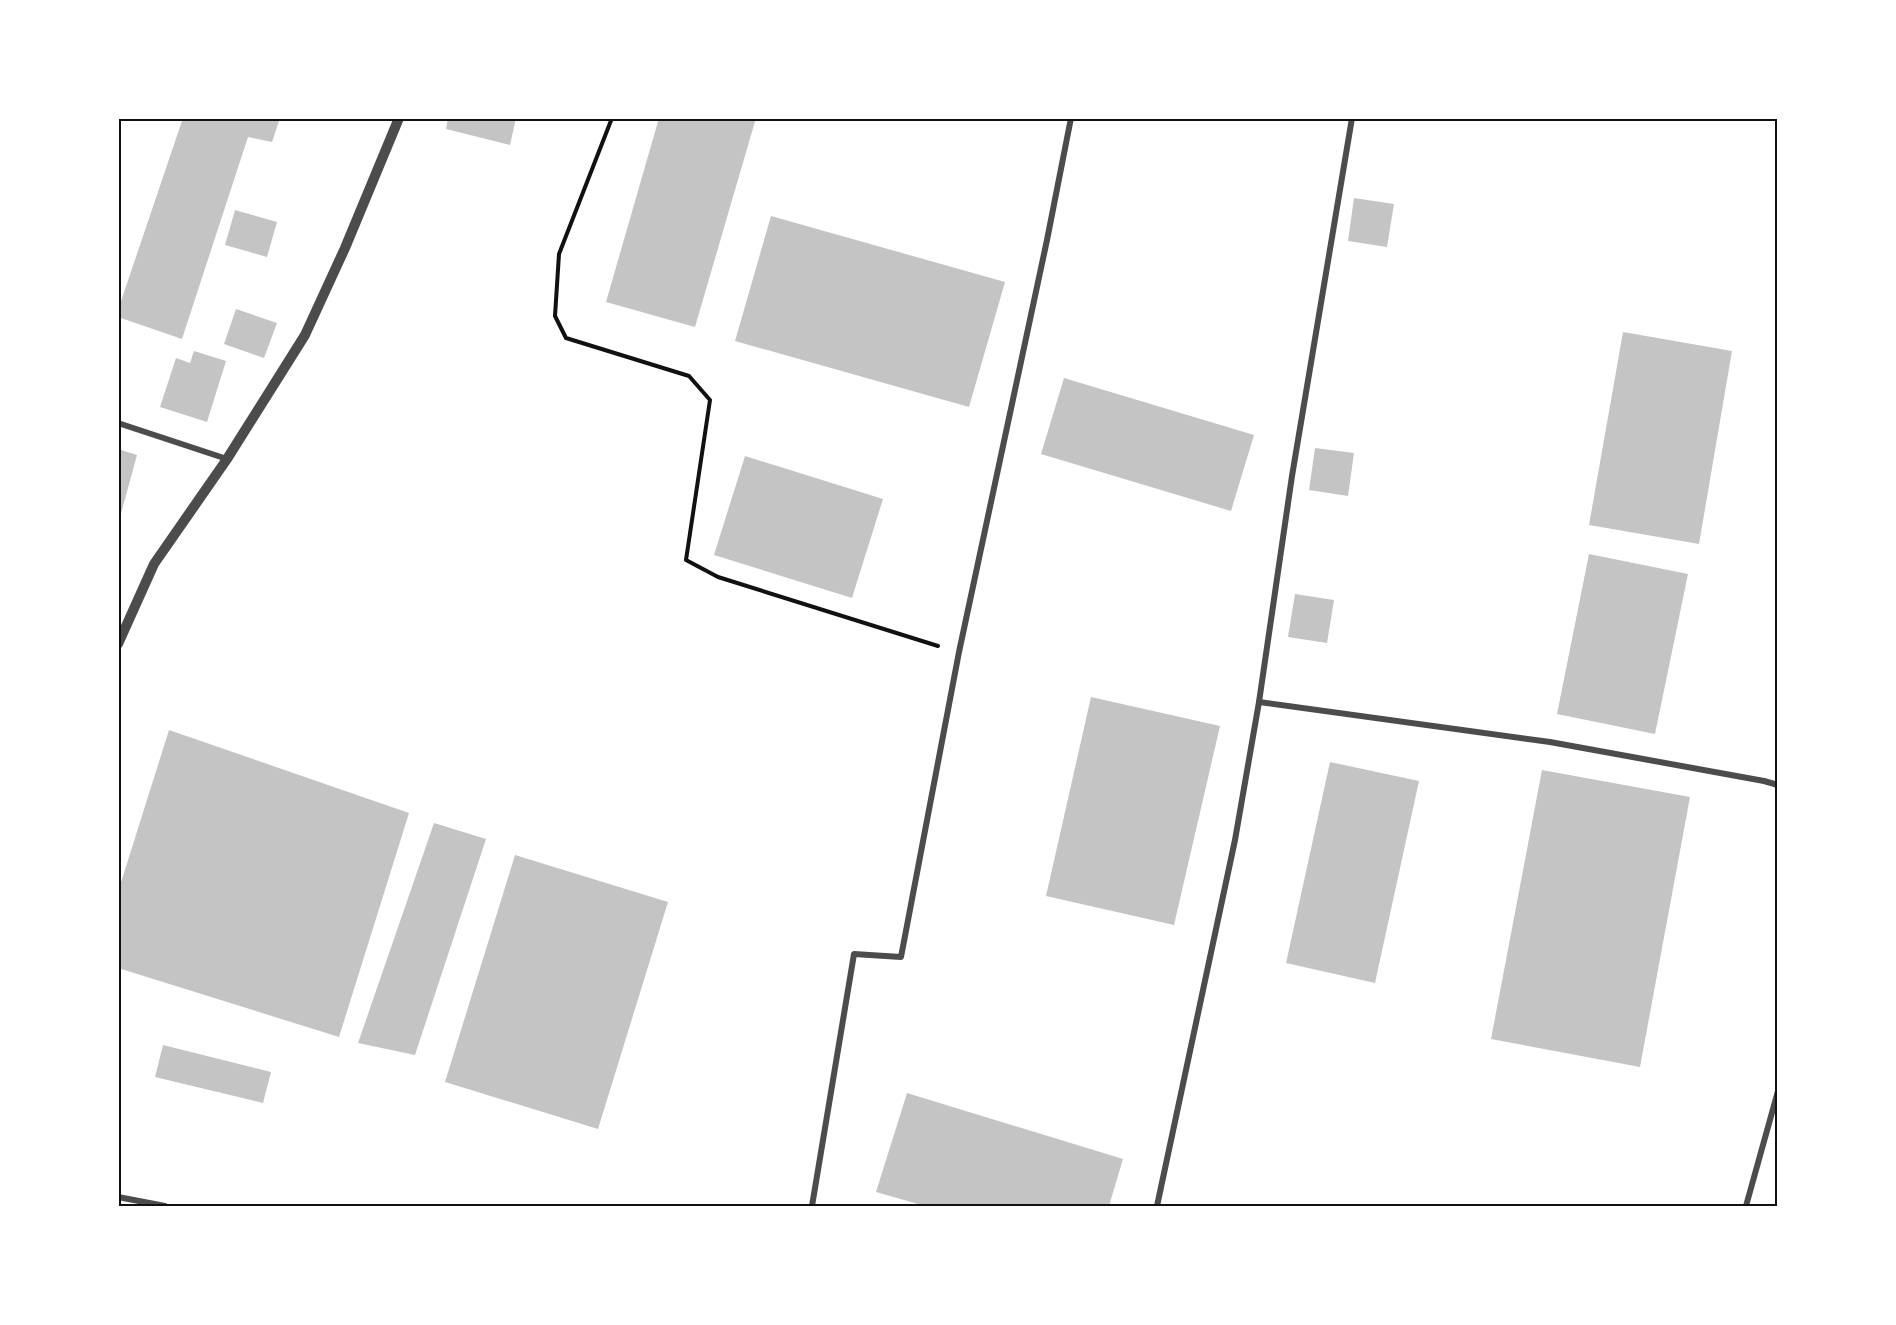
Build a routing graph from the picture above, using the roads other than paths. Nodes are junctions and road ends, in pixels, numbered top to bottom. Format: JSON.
{"nodes":[{"id":1,"x":399,"y":118,"type":"edge"},
{"id":2,"x":1071,"y":118,"type":"edge"},
{"id":3,"x":1352,"y":118,"type":"edge"},
{"id":4,"x":118,"y":423,"type":"edge"},
{"id":5,"x":226,"y":459,"type":"junction"},
{"id":6,"x":118,"y":644,"type":"edge"},
{"id":7,"x":1259,"y":702,"type":"junction"},
{"id":8,"x":1778,"y":785,"type":"edge"},
{"id":9,"x":1778,"y":1092,"type":"edge"},
{"id":10,"x":118,"y":1197,"type":"edge"},
{"id":11,"x":165,"y":1206,"type":"edge"},
{"id":12,"x":812,"y":1206,"type":"edge"},
{"id":13,"x":1157,"y":1206,"type":"edge"},
{"id":14,"x":1746,"y":1206,"type":"edge"}],
"edges":[{"from":1,"to":5,"type":"street"},
{"from":2,"to":12,"type":"street"},
{"from":3,"to":7,"type":"street"},
{"from":4,"to":5,"type":"street"},
{"from":5,"to":6,"type":"street"},
{"from":7,"to":8,"type":"street"},
{"from":7,"to":13,"type":"street"},
{"from":9,"to":14,"type":"street"},
{"from":10,"to":11,"type":"street"}]}
